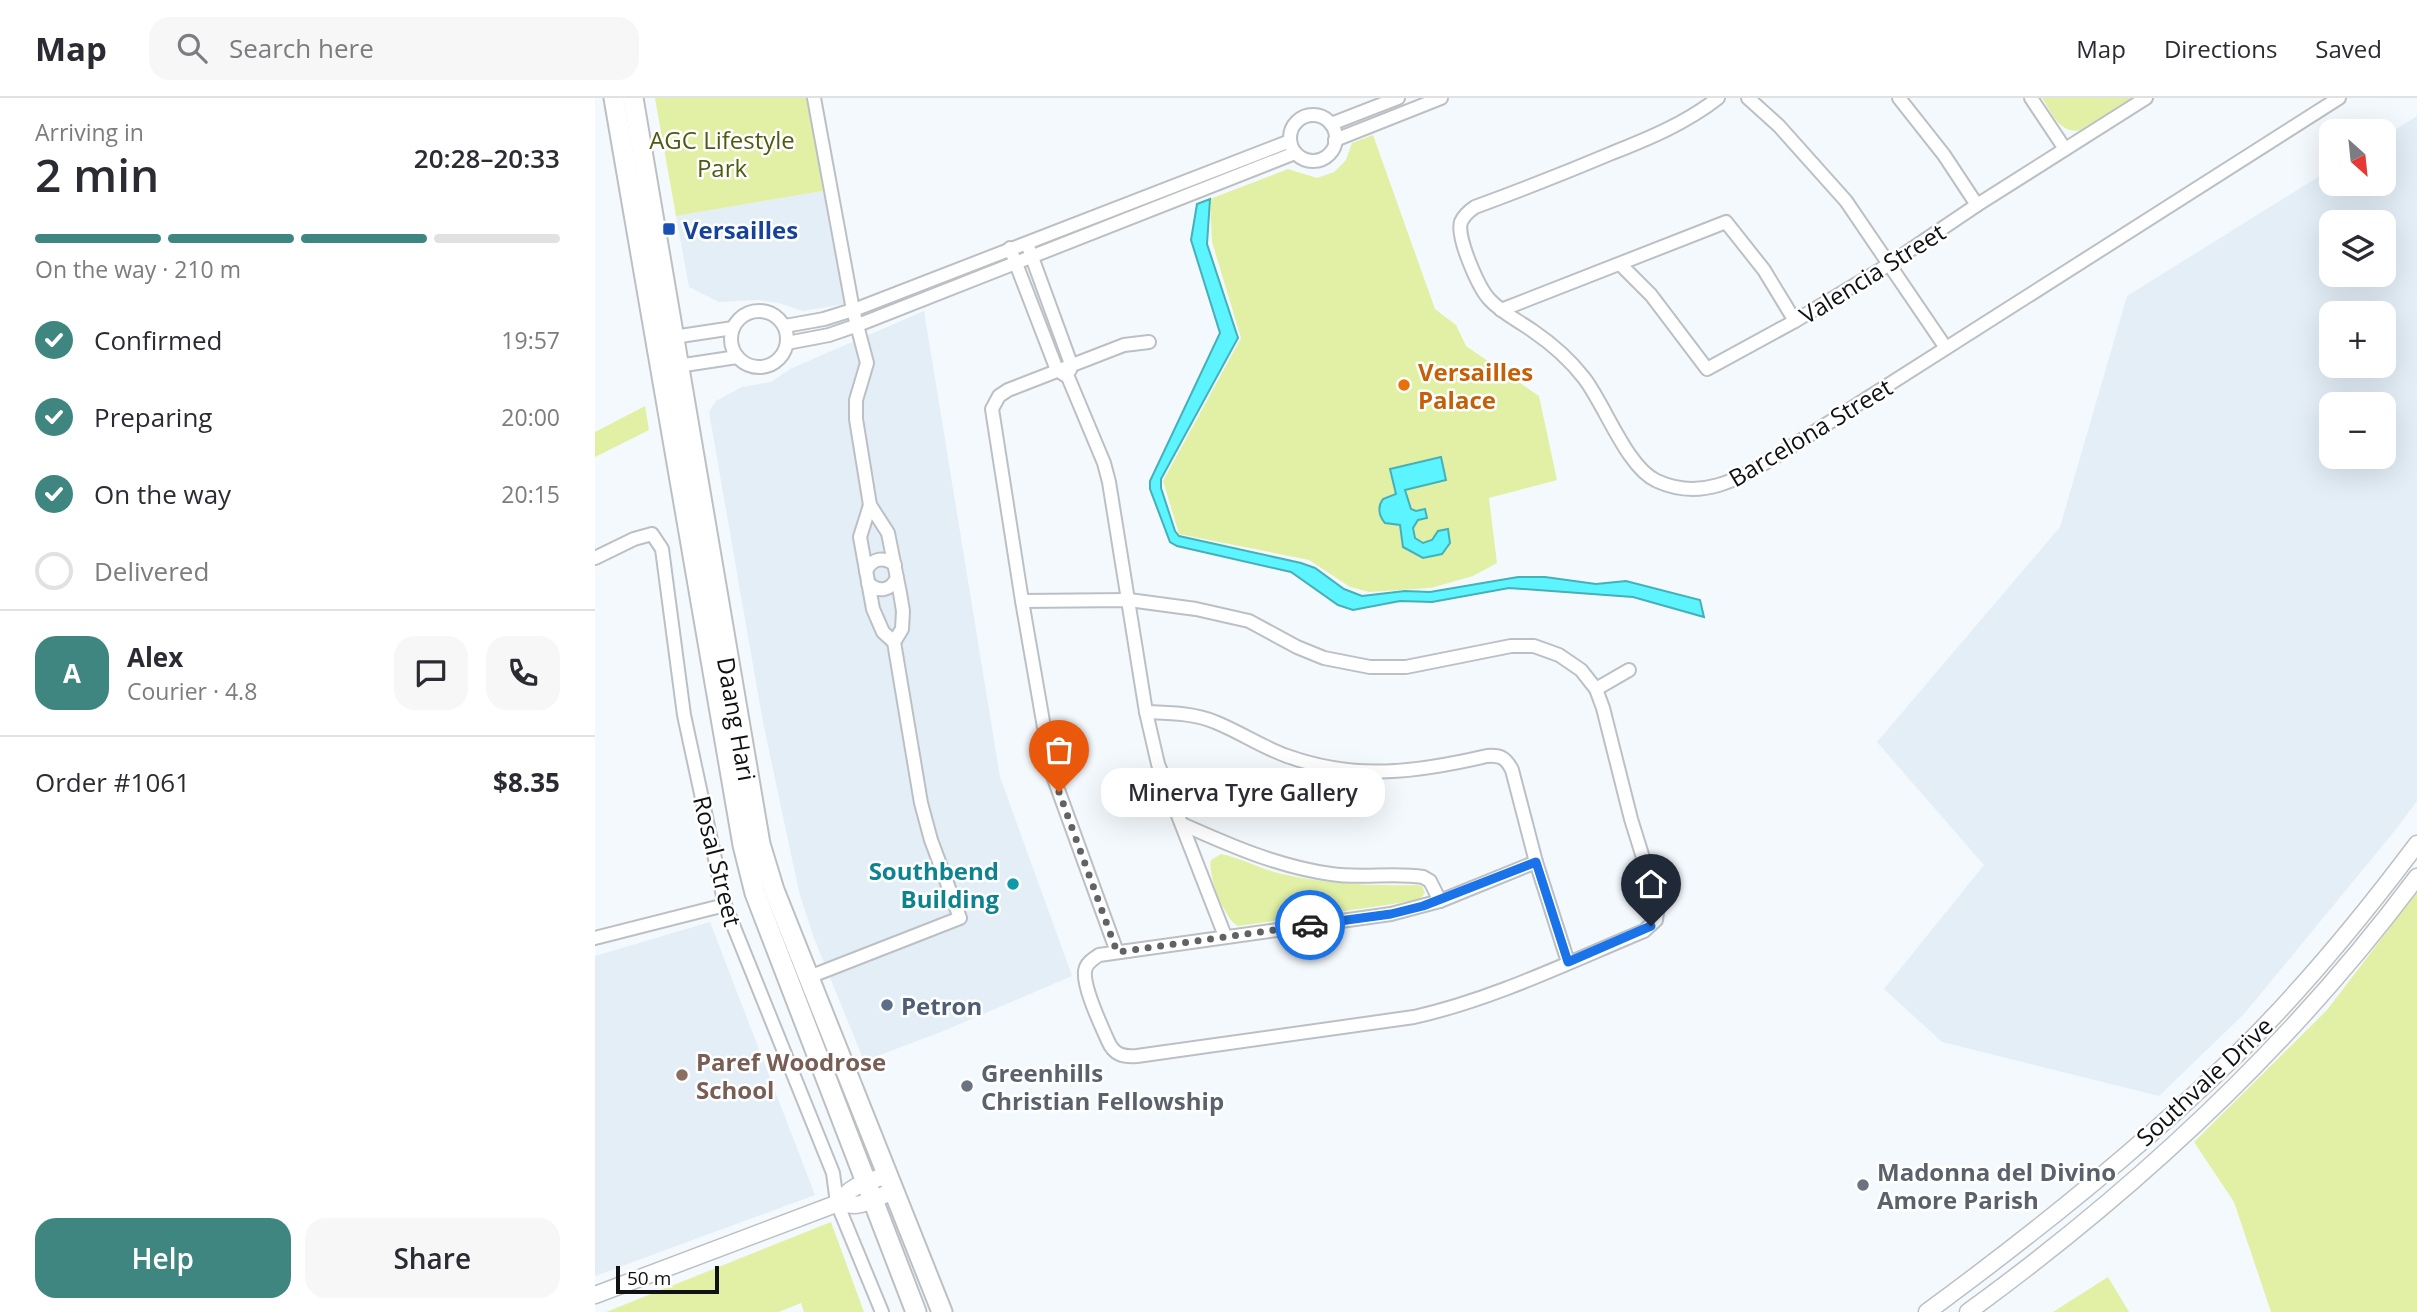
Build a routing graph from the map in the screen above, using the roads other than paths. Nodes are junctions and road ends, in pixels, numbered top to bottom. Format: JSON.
{"nodes":[{"id":1,"x":614,"y":98,"type":"edge"},
{"id":2,"x":633,"y":98,"type":"edge"},
{"id":3,"x":814,"y":98,"type":"edge"},
{"id":4,"x":1398,"y":98,"type":"edge"},
{"id":5,"x":1441,"y":98,"type":"edge"},
{"id":6,"x":1718,"y":98,"type":"edge"},
{"id":7,"x":1748,"y":98,"type":"edge"},
{"id":8,"x":1899,"y":98,"type":"edge"},
{"id":9,"x":2031,"y":98,"type":"edge"},
{"id":10,"x":2146,"y":98,"type":"edge"},
{"id":11,"x":2339,"y":98,"type":"edge"},
{"id":12,"x":1331,"y":124,"type":"junction"},
{"id":13,"x":1335,"y":140,"type":"junction"},
{"id":14,"x":1293,"y":147,"type":"junction"},
{"id":15,"x":2066,"y":149,"type":"junction"},
{"id":16,"x":1977,"y":205,"type":"junction"},
{"id":17,"x":1026,"y":242,"type":"junction"},
{"id":18,"x":1010,"y":248,"type":"junction"},
{"id":19,"x":1032,"y":256,"type":"junction"},
{"id":20,"x":1016,"y":262,"type":"junction"},
{"id":21,"x":1621,"y":265,"type":"junction"},
{"id":22,"x":1888,"y":265,"type":"junction"},
{"id":23,"x":853,"y":310,"type":"junction"},
{"id":24,"x":1501,"y":310,"type":"junction"},
{"id":25,"x":1795,"y":321,"type":"junction"},
{"id":26,"x":858,"y":325,"type":"junction"},
{"id":27,"x":785,"y":326,"type":"junction"},
{"id":28,"x":733,"y":328,"type":"junction"},
{"id":29,"x":664,"y":338,"type":"junction"},
{"id":30,"x":1149,"y":342,"type":"dead end"},
{"id":31,"x":787,"y":344,"type":"junction"},
{"id":32,"x":1946,"y":348,"type":"junction"},
{"id":33,"x":737,"y":357,"type":"junction"},
{"id":34,"x":669,"y":368,"type":"junction"},
{"id":35,"x":1065,"y":371,"type":"junction"},
{"id":36,"x":870,"y":505,"type":"junction"},
{"id":37,"x":595,"y":558,"type":"edge"},
{"id":38,"x":896,"y":572,"type":"junction"},
{"id":39,"x":867,"y":577,"type":"junction"},
{"id":40,"x":1129,"y":600,"type":"junction"},
{"id":41,"x":1022,"y":601,"type":"junction"},
{"id":42,"x":894,"y":642,"type":"junction"},
{"id":43,"x":1629,"y":670,"type":"dead end"},
{"id":44,"x":1596,"y":689,"type":"junction"},
{"id":45,"x":1146,"y":712,"type":"junction"},
{"id":46,"x":1182,"y":824,"type":"junction"},
{"id":47,"x":2417,"y":844,"type":"edge"},
{"id":48,"x":1536,"y":862,"type":"junction"},
{"id":49,"x":2417,"y":877,"type":"edge"},
{"id":50,"x":1440,"y":901,"type":"junction"},
{"id":51,"x":726,"y":905,"type":"junction"},
{"id":52,"x":1225,"y":936,"type":"junction"},
{"id":53,"x":595,"y":938,"type":"edge"},
{"id":54,"x":1117,"y":952,"type":"junction"},
{"id":55,"x":1568,"y":962,"type":"junction"},
{"id":56,"x":809,"y":977,"type":"junction"},
{"id":57,"x":890,"y":1183,"type":"junction"},
{"id":58,"x":854,"y":1197,"type":"junction"},
{"id":59,"x":595,"y":1295,"type":"edge"},
{"id":60,"x":882,"y":1312,"type":"edge"},
{"id":61,"x":916,"y":1312,"type":"edge"},
{"id":62,"x":941,"y":1312,"type":"edge"},
{"id":63,"x":1927,"y":1312,"type":"edge"},
{"id":64,"x":1968,"y":1312,"type":"edge"}],
"edges":[{"from":1,"to":29,"type":"main road","name":"Daang Hari"},
{"from":2,"to":29,"type":"main road","name":"Daang Hari"},
{"from":3,"to":23,"type":"street"},
{"from":4,"to":12,"type":"street"},
{"from":5,"to":13,"type":"street"},
{"from":6,"to":24,"type":"street","name":"Barcelona Street"},
{"from":7,"to":22,"type":"street"},
{"from":8,"to":16,"type":"street"},
{"from":9,"to":15,"type":"street"},
{"from":10,"to":15,"type":"street","name":"Valencia Street"},
{"from":11,"to":32,"type":"street","name":"Barcelona Street"},
{"from":12,"to":13,"type":"street"},
{"from":12,"to":14,"type":"street"},
{"from":13,"to":14,"type":"street"},
{"from":14,"to":17,"type":"street"},
{"from":14,"to":19,"type":"street"},
{"from":15,"to":16,"type":"street","name":"Valencia Street"},
{"from":16,"to":22,"type":"street","name":"Valencia Street"},
{"from":17,"to":18,"type":"street"},
{"from":17,"to":19,"type":"street"},
{"from":18,"to":20,"type":"street"},
{"from":18,"to":23,"type":"street"},
{"from":19,"to":20,"type":"street"},
{"from":19,"to":35,"type":"street"},
{"from":20,"to":26,"type":"street"},
{"from":20,"to":35,"type":"street"},
{"from":21,"to":24,"type":"street"},
{"from":21,"to":25,"type":"street"},
{"from":21,"to":25,"type":"street","name":"Valencia Street"},
{"from":22,"to":25,"type":"street","name":"Valencia Street"},
{"from":22,"to":32,"type":"street"},
{"from":23,"to":26,"type":"street"},
{"from":23,"to":27,"type":"street"},
{"from":24,"to":32,"type":"street","name":"Barcelona Street"},
{"from":26,"to":31,"type":"street"},
{"from":26,"to":36,"type":"street"},
{"from":27,"to":28,"type":"street"},
{"from":27,"to":31,"type":"street"},
{"from":28,"to":29,"type":"street"},
{"from":28,"to":33,"type":"street"},
{"from":29,"to":34,"type":"main road","name":"Daang Hari"},
{"from":30,"to":35,"type":"street"},
{"from":31,"to":33,"type":"street"},
{"from":33,"to":34,"type":"street"},
{"from":34,"to":56,"type":"main road","name":"Daang Hari"},
{"from":34,"to":58,"type":"main road","name":"Daang Hari"},
{"from":35,"to":40,"type":"street"},
{"from":35,"to":41,"type":"street"},
{"from":36,"to":38,"type":"street"},
{"from":36,"to":39,"type":"street"},
{"from":37,"to":51,"type":"street","name":"Rosal Street"},
{"from":38,"to":39,"type":"street"},
{"from":38,"to":39,"type":"street"},
{"from":38,"to":42,"type":"street"},
{"from":39,"to":42,"type":"street"},
{"from":40,"to":41,"type":"street"},
{"from":40,"to":44,"type":"street"},
{"from":40,"to":45,"type":"street"},
{"from":41,"to":54,"type":"street"},
{"from":42,"to":56,"type":"street"},
{"from":43,"to":44,"type":"street"},
{"from":44,"to":55,"type":"street"},
{"from":45,"to":46,"type":"street"},
{"from":45,"to":48,"type":"street"},
{"from":46,"to":50,"type":"street"},
{"from":46,"to":52,"type":"street"},
{"from":47,"to":63,"type":"street","name":"Southvale Drive"},
{"from":48,"to":50,"type":"street"},
{"from":48,"to":55,"type":"street"},
{"from":49,"to":64,"type":"street","name":"Southvale Drive"},
{"from":50,"to":52,"type":"street"},
{"from":51,"to":53,"type":"street"},
{"from":51,"to":58,"type":"street","name":"Rosal Street"},
{"from":52,"to":54,"type":"street"},
{"from":54,"to":55,"type":"street"},
{"from":56,"to":57,"type":"main road","name":"Daang Hari"},
{"from":57,"to":58,"type":"street"},
{"from":57,"to":62,"type":"main road","name":"Daang Hari"},
{"from":58,"to":59,"type":"street"},
{"from":58,"to":60,"type":"street","name":"Rosal Street"},
{"from":58,"to":61,"type":"main road","name":"Daang Hari"}]}
